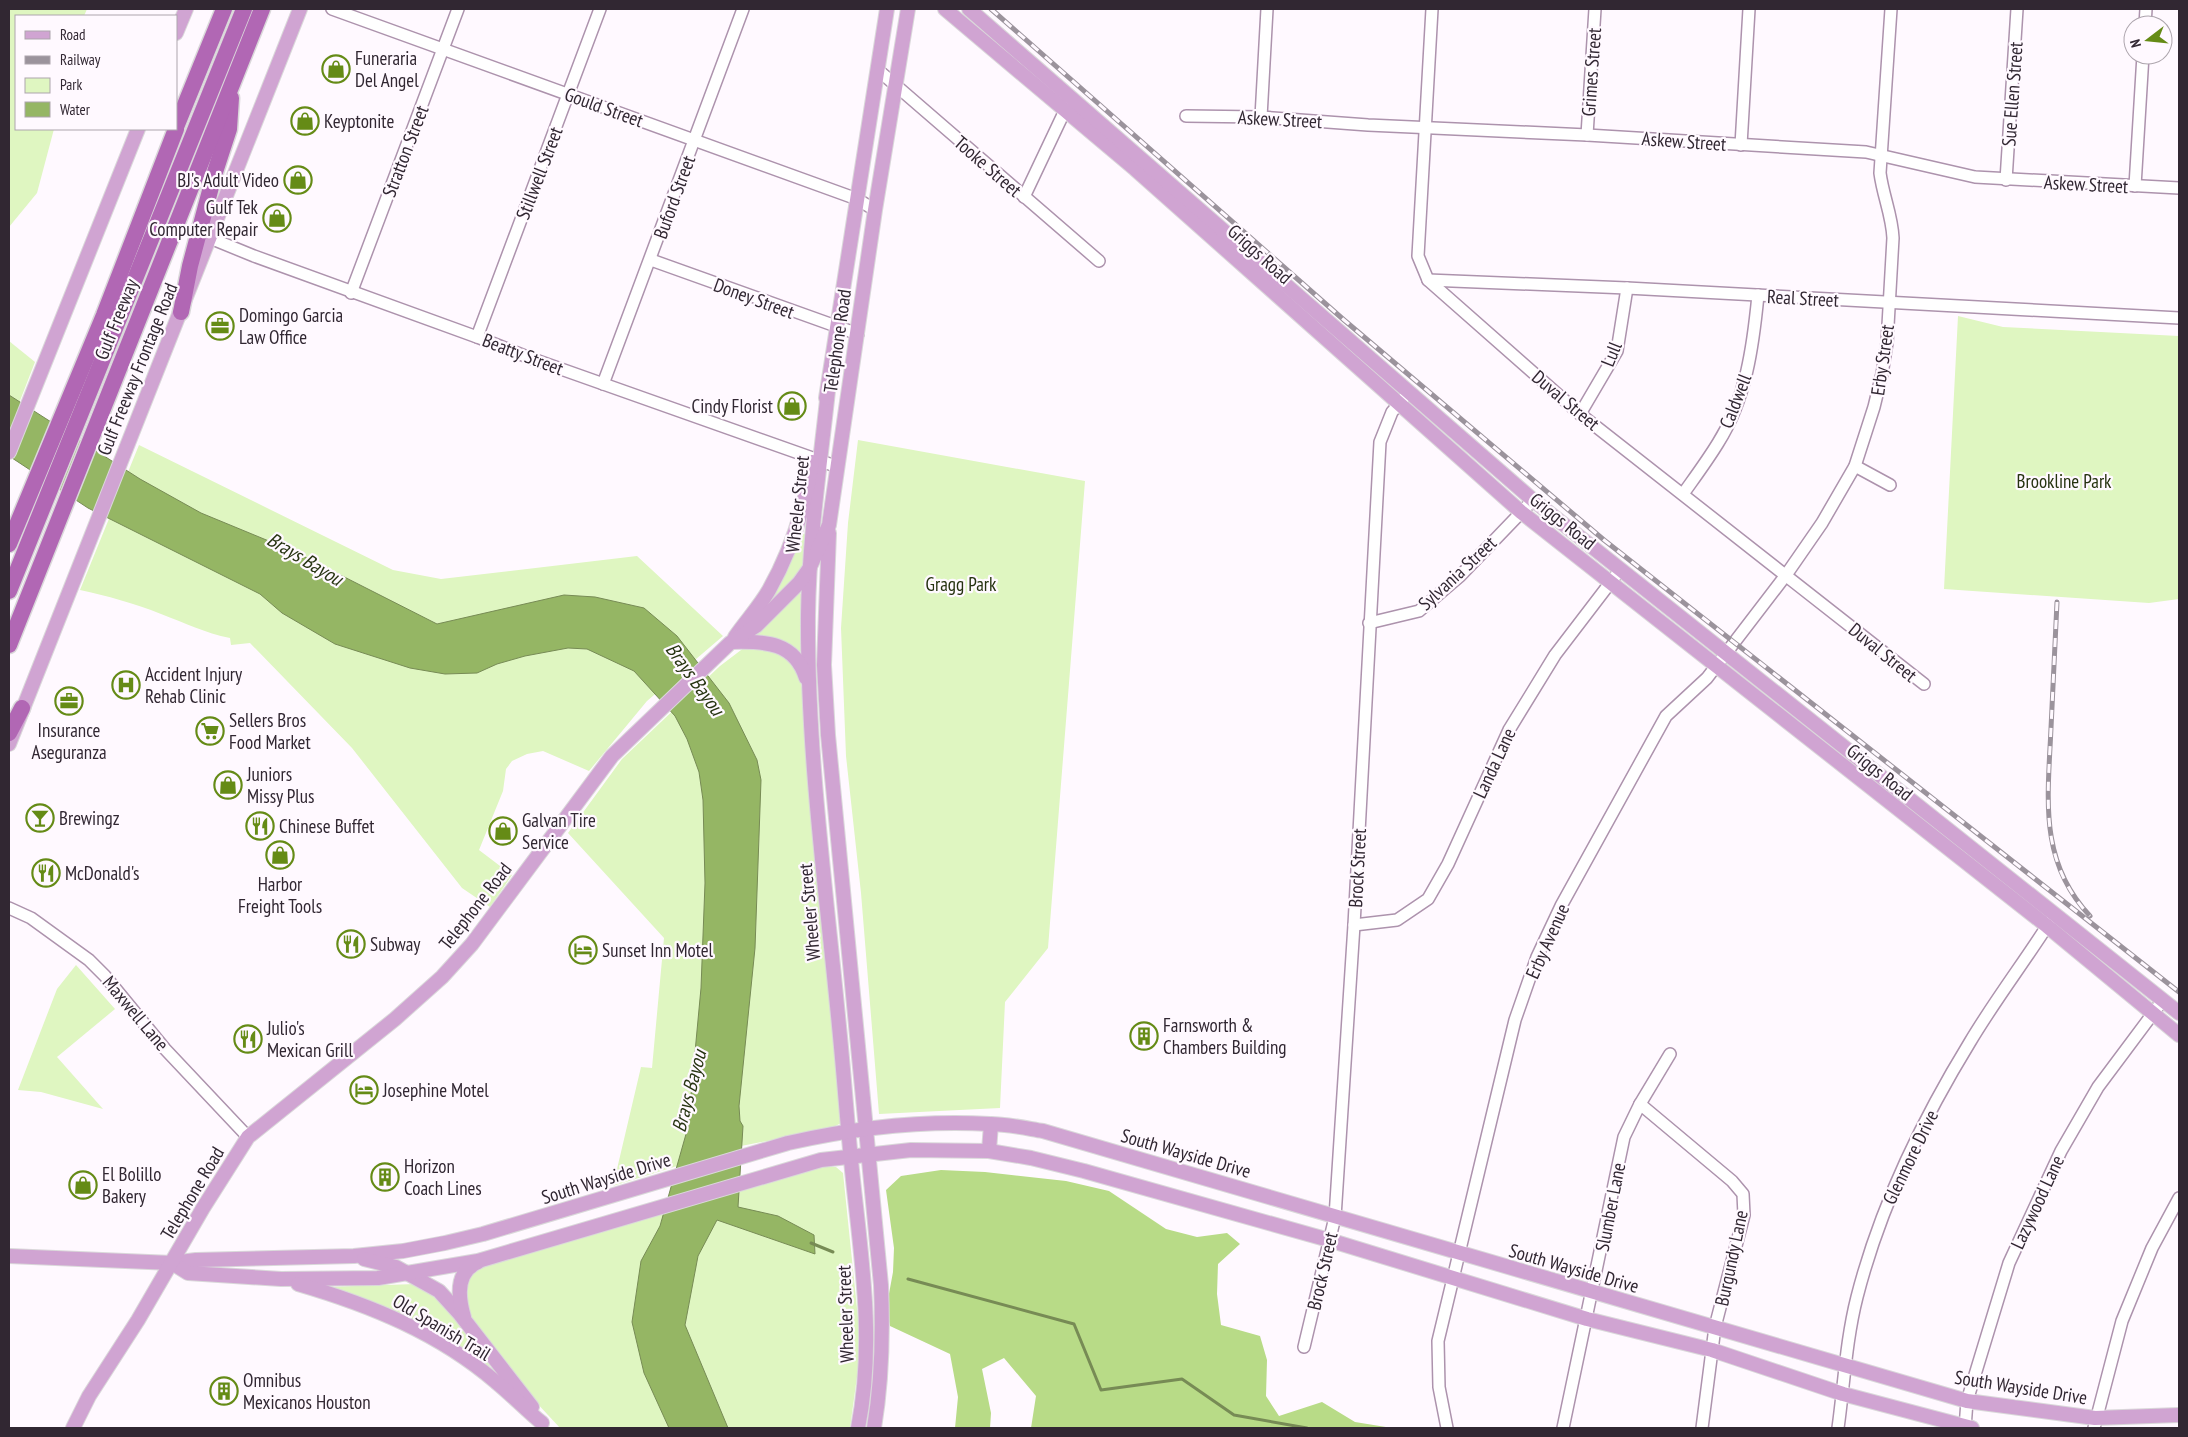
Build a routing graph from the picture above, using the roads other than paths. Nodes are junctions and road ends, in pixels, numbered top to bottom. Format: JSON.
{"nodes":[{"id":1,"x":186,"y":9,"type":"edge"},
{"id":2,"x":224,"y":9,"type":"edge"},
{"id":3,"x":244,"y":9,"type":"edge"},
{"id":4,"x":262,"y":9,"type":"edge"},
{"id":5,"x":300,"y":9,"type":"edge"},
{"id":6,"x":332,"y":9,"type":"edge"},
{"id":7,"x":458,"y":9,"type":"edge"},
{"id":8,"x":600,"y":9,"type":"edge"},
{"id":9,"x":743,"y":9,"type":"edge"},
{"id":10,"x":887,"y":9,"type":"edge"},
{"id":11,"x":908,"y":9,"type":"edge"},
{"id":12,"x":945,"y":9,"type":"edge"},
{"id":13,"x":969,"y":9,"type":"edge"},
{"id":14,"x":1268,"y":9,"type":"edge"},
{"id":15,"x":1432,"y":9,"type":"edge"},
{"id":16,"x":1595,"y":9,"type":"edge"},
{"id":17,"x":1750,"y":9,"type":"edge"},
{"id":18,"x":1891,"y":9,"type":"edge"},
{"id":19,"x":2017,"y":9,"type":"edge"},
{"id":20,"x":178,"y":28,"type":"edge"},
{"id":21,"x":443,"y":49,"type":"junction"},
{"id":22,"x":2142,"y":65,"type":"edge"},
{"id":23,"x":878,"y":70,"type":"junction"},
{"id":24,"x":895,"y":85,"type":"junction"},
{"id":25,"x":231,"y":88,"type":"junction"},
{"id":26,"x":569,"y":95,"type":"junction"},
{"id":27,"x":1072,"y":97,"type":"junction"},
{"id":28,"x":1064,"y":110,"type":"junction"},
{"id":29,"x":1186,"y":116,"type":"dead end"},
{"id":30,"x":1261,"y":117,"type":"junction"},
{"id":31,"x":178,"y":123,"type":"edge"},
{"id":32,"x":1426,"y":127,"type":"junction"},
{"id":33,"x":138,"y":130,"type":"edge"},
{"id":34,"x":175,"y":130,"type":"edge"},
{"id":35,"x":1587,"y":135,"type":"junction"},
{"id":36,"x":695,"y":140,"type":"junction"},
{"id":37,"x":1741,"y":146,"type":"junction"},
{"id":38,"x":1882,"y":156,"type":"junction"},
{"id":39,"x":2006,"y":180,"type":"junction"},
{"id":40,"x":2134,"y":186,"type":"junction"},
{"id":41,"x":2179,"y":188,"type":"edge"},
{"id":42,"x":1024,"y":197,"type":"junction"},
{"id":43,"x":857,"y":199,"type":"junction"},
{"id":44,"x":875,"y":210,"type":"junction"},
{"id":45,"x":210,"y":238,"type":"junction"},
{"id":46,"x":651,"y":260,"type":"junction"},
{"id":47,"x":1099,"y":262,"type":"dead end"},
{"id":48,"x":1428,"y":280,"type":"junction"},
{"id":49,"x":1627,"y":288,"type":"junction"},
{"id":50,"x":351,"y":293,"type":"junction"},
{"id":51,"x":1758,"y":296,"type":"junction"},
{"id":52,"x":1889,"y":302,"type":"junction"},
{"id":53,"x":181,"y":312,"type":"junction"},
{"id":54,"x":2179,"y":318,"type":"edge"},
{"id":55,"x":836,"y":328,"type":"junction"},
{"id":56,"x":858,"y":334,"type":"junction"},
{"id":57,"x":476,"y":337,"type":"junction"},
{"id":58,"x":603,"y":384,"type":"junction"},
{"id":59,"x":1408,"y":393,"type":"junction"},
{"id":60,"x":1398,"y":405,"type":"junction"},
{"id":61,"x":1580,"y":414,"type":"junction"},
{"id":62,"x":9,"y":452,"type":"edge"},
{"id":63,"x":816,"y":461,"type":"junction"},
{"id":64,"x":1855,"y":466,"type":"junction"},
{"id":65,"x":838,"y":468,"type":"junction"},
{"id":66,"x":1890,"y":485,"type":"dead end"},
{"id":67,"x":1683,"y":494,"type":"junction"},
{"id":68,"x":1532,"y":500,"type":"junction"},
{"id":69,"x":1521,"y":512,"type":"junction"},
{"id":70,"x":829,"y":525,"type":"junction"},
{"id":71,"x":9,"y":544,"type":"edge"},
{"id":72,"x":809,"y":568,"type":"junction"},
{"id":73,"x":1620,"y":570,"type":"junction"},
{"id":74,"x":1786,"y":575,"type":"junction"},
{"id":75,"x":1610,"y":582,"type":"junction"},
{"id":76,"x":9,"y":591,"type":"edge"},
{"id":77,"x":1369,"y":623,"type":"junction"},
{"id":78,"x":731,"y":642,"type":"junction"},
{"id":79,"x":9,"y":645,"type":"edge"},
{"id":80,"x":1726,"y":653,"type":"junction"},
{"id":81,"x":1716,"y":665,"type":"junction"},
{"id":82,"x":1924,"y":684,"type":"dead end"},
{"id":83,"x":809,"y":688,"type":"junction"},
{"id":84,"x":22,"y":708,"type":"junction"},
{"id":85,"x":9,"y":733,"type":"edge"},
{"id":86,"x":9,"y":744,"type":"edge"},
{"id":87,"x":9,"y":908,"type":"edge"},
{"id":88,"x":2055,"y":914,"type":"junction"},
{"id":89,"x":1354,"y":925,"type":"junction"},
{"id":90,"x":2047,"y":926,"type":"junction"},
{"id":91,"x":2163,"y":1000,"type":"junction"},
{"id":92,"x":2152,"y":1014,"type":"junction"},
{"id":93,"x":2179,"y":1014,"type":"edge"},
{"id":94,"x":2179,"y":1035,"type":"edge"},
{"id":95,"x":1670,"y":1054,"type":"dead end"},
{"id":96,"x":1640,"y":1104,"type":"junction"},
{"id":97,"x":991,"y":1124,"type":"junction"},
{"id":98,"x":866,"y":1128,"type":"junction"},
{"id":99,"x":848,"y":1131,"type":"junction"},
{"id":100,"x":248,"y":1137,"type":"junction"},
{"id":101,"x":989,"y":1151,"type":"junction"},
{"id":102,"x":868,"y":1154,"type":"junction"},
{"id":103,"x":850,"y":1156,"type":"junction"},
{"id":104,"x":2179,"y":1198,"type":"edge"},
{"id":105,"x":1335,"y":1217,"type":"junction"},
{"id":106,"x":1329,"y":1240,"type":"junction"},
{"id":107,"x":1458,"y":1254,"type":"junction"},
{"id":108,"x":9,"y":1256,"type":"edge"},
{"id":109,"x":354,"y":1256,"type":"junction"},
{"id":110,"x":478,"y":1261,"type":"junction"},
{"id":111,"x":172,"y":1263,"type":"junction"},
{"id":112,"x":406,"y":1273,"type":"junction"},
{"id":113,"x":1453,"y":1276,"type":"junction"},
{"id":114,"x":281,"y":1280,"type":"junction"},
{"id":115,"x":1592,"y":1293,"type":"junction"},
{"id":116,"x":1587,"y":1319,"type":"junction"},
{"id":117,"x":464,"y":1320,"type":"junction"},
{"id":118,"x":1715,"y":1327,"type":"junction"},
{"id":119,"x":868,"y":1331,"type":"junction"},
{"id":120,"x":883,"y":1331,"type":"junction"},
{"id":121,"x":1304,"y":1347,"type":"dead end"},
{"id":122,"x":1712,"y":1350,"type":"junction"},
{"id":123,"x":1846,"y":1366,"type":"junction"},
{"id":124,"x":1843,"y":1394,"type":"junction"},
{"id":125,"x":1967,"y":1401,"type":"junction"},
{"id":126,"x":2179,"y":1415,"type":"edge"},
{"id":127,"x":2095,"y":1423,"type":"edge"},
{"id":128,"x":544,"y":1426,"type":"edge"},
{"id":129,"x":73,"y":1428,"type":"edge"},
{"id":130,"x":858,"y":1428,"type":"edge"},
{"id":131,"x":874,"y":1428,"type":"edge"},
{"id":132,"x":1447,"y":1428,"type":"edge"},
{"id":133,"x":1563,"y":1428,"type":"edge"},
{"id":134,"x":1702,"y":1428,"type":"edge"},
{"id":135,"x":1838,"y":1428,"type":"edge"},
{"id":136,"x":1967,"y":1428,"type":"edge"}],
"edges":[{"from":1,"to":20,"type":"main road"},
{"from":2,"to":31,"type":"highway","name":"Gulf Freeway"},
{"from":3,"to":76,"type":"highway","name":"Gulf Freeway"},
{"from":4,"to":25,"type":"highway","name":"Gulf Freeway"},
{"from":5,"to":45,"type":"main road","name":"Gulf Freeway Frontage Road"},
{"from":6,"to":21,"type":"street","name":"Gould Street"},
{"from":7,"to":21,"type":"street","name":"Stratton Street"},
{"from":8,"to":26,"type":"street","name":"Stillwell Street"},
{"from":9,"to":36,"type":"street","name":"Buford Street"},
{"from":10,"to":23,"type":"main road","name":"Telephone Road"},
{"from":11,"to":24,"type":"main road","name":"Telephone Road"},
{"from":12,"to":28,"type":"main road","name":"Griggs Road"},
{"from":13,"to":27,"type":"main road","name":"Griggs Road"},
{"from":14,"to":30,"type":"street"},
{"from":15,"to":32,"type":"street","name":"Duval Street"},
{"from":16,"to":35,"type":"street","name":"Grimes Street"},
{"from":17,"to":37,"type":"street"},
{"from":18,"to":38,"type":"street","name":"Erby Street"},
{"from":19,"to":39,"type":"street","name":"Sue Ellen Street"},
{"from":21,"to":26,"type":"street","name":"Gould Street"},
{"from":21,"to":50,"type":"street","name":"Stratton Street"},
{"from":22,"to":40,"type":"street"},
{"from":23,"to":24,"type":"street","name":"Tooke Street"},
{"from":23,"to":43,"type":"main road","name":"Telephone Road"},
{"from":24,"to":42,"type":"street","name":"Tooke Street"},
{"from":24,"to":44,"type":"main road","name":"Telephone Road"},
{"from":25,"to":53,"type":"highway"},
{"from":25,"to":79,"type":"highway","name":"Gulf Freeway"},
{"from":26,"to":36,"type":"street","name":"Gould Street"},
{"from":26,"to":57,"type":"street","name":"Stillwell Street"},
{"from":27,"to":28,"type":"street"},
{"from":27,"to":59,"type":"main road","name":"Griggs Road"},
{"from":28,"to":42,"type":"street"},
{"from":28,"to":60,"type":"main road","name":"Griggs Road"},
{"from":29,"to":30,"type":"street","name":"Askew Street"},
{"from":30,"to":32,"type":"street","name":"Askew Street"},
{"from":32,"to":35,"type":"street","name":"Askew Street"},
{"from":32,"to":48,"type":"street","name":"Duval Street"},
{"from":33,"to":62,"type":"main road"},
{"from":34,"to":71,"type":"highway","name":"Gulf Freeway"},
{"from":35,"to":37,"type":"street","name":"Askew Street"},
{"from":36,"to":43,"type":"street","name":"Gould Street"},
{"from":36,"to":46,"type":"street","name":"Buford Street"},
{"from":37,"to":38,"type":"street","name":"Askew Street"},
{"from":38,"to":39,"type":"street","name":"Askew Street"},
{"from":38,"to":52,"type":"street","name":"Erby Street"},
{"from":39,"to":40,"type":"street","name":"Askew Street"},
{"from":40,"to":41,"type":"street","name":"Askew Street"},
{"from":42,"to":47,"type":"street","name":"Tooke Street"},
{"from":43,"to":44,"type":"street","name":"Gould Street"},
{"from":43,"to":55,"type":"main road","name":"Telephone Road"},
{"from":44,"to":56,"type":"main road","name":"Telephone Road"},
{"from":45,"to":50,"type":"street","name":"Beatty Street"},
{"from":45,"to":53,"type":"main road","name":"Gulf Freeway Frontage Road"},
{"from":46,"to":55,"type":"street","name":"Doney Street"},
{"from":46,"to":58,"type":"street","name":"Buford Street"},
{"from":48,"to":49,"type":"street","name":"Real Street"},
{"from":48,"to":61,"type":"street","name":"Duval Street"},
{"from":49,"to":51,"type":"street","name":"Real Street"},
{"from":49,"to":61,"type":"street","name":"Lull"},
{"from":50,"to":57,"type":"street","name":"Beatty Street"},
{"from":51,"to":52,"type":"street","name":"Real Street"},
{"from":51,"to":67,"type":"street","name":"Caldwell"},
{"from":52,"to":54,"type":"street","name":"Real Street"},
{"from":52,"to":64,"type":"street","name":"Erby Street"},
{"from":53,"to":84,"type":"main road","name":"Gulf Freeway Frontage Road"},
{"from":55,"to":56,"type":"street","name":"Doney Street"},
{"from":55,"to":63,"type":"main road","name":"Telephone Road"},
{"from":56,"to":65,"type":"main road","name":"Telephone Road"},
{"from":57,"to":58,"type":"street","name":"Beatty Street"},
{"from":58,"to":63,"type":"street","name":"Beatty Street"},
{"from":59,"to":60,"type":"street","name":"Brock Street"},
{"from":59,"to":68,"type":"main road","name":"Griggs Road"},
{"from":60,"to":69,"type":"main road","name":"Griggs Road"},
{"from":60,"to":77,"type":"street","name":"Brock Street"},
{"from":61,"to":67,"type":"street","name":"Duval Street"},
{"from":63,"to":65,"type":"street","name":"Beatty Street"},
{"from":63,"to":72,"type":"main road","name":"Wheeler Street"},
{"from":63,"to":78,"type":"main road","name":"Telephone Road"},
{"from":64,"to":66,"type":"street"},
{"from":64,"to":74,"type":"street","name":"Erby Street"},
{"from":65,"to":70,"type":"main road","name":"Telephone Road"},
{"from":67,"to":74,"type":"street","name":"Duval Street"},
{"from":68,"to":69,"type":"street","name":"Sylvania Street"},
{"from":68,"to":73,"type":"main road","name":"Griggs Road"},
{"from":69,"to":75,"type":"main road","name":"Griggs Road"},
{"from":69,"to":77,"type":"street","name":"Sylvania Street"},
{"from":70,"to":72,"type":"main road","name":"Telephone Road"},
{"from":70,"to":98,"type":"main road","name":"Wheeler Street"},
{"from":72,"to":78,"type":"main road","name":"Telephone Road"},
{"from":72,"to":83,"type":"main road","name":"Wheeler Street"},
{"from":73,"to":75,"type":"street","name":"Landa Lane"},
{"from":73,"to":80,"type":"main road","name":"Griggs Road"},
{"from":74,"to":80,"type":"street","name":"Erby Street"},
{"from":74,"to":82,"type":"street","name":"Duval Street"},
{"from":75,"to":81,"type":"main road","name":"Griggs Road"},
{"from":75,"to":89,"type":"street","name":"Landa Lane"},
{"from":77,"to":89,"type":"street","name":"Brock Street"},
{"from":78,"to":83,"type":"main road"},
{"from":78,"to":100,"type":"main road","name":"Telephone Road"},
{"from":80,"to":81,"type":"street","name":"Erby Street"},
{"from":80,"to":88,"type":"main road","name":"Griggs Road"},
{"from":81,"to":90,"type":"main road","name":"Griggs Road"},
{"from":81,"to":107,"type":"street","name":"Erby Avenue"},
{"from":83,"to":99,"type":"main road","name":"Wheeler Street"},
{"from":84,"to":85,"type":"highway"},
{"from":84,"to":86,"type":"main road","name":"Gulf Freeway Frontage Road"},
{"from":87,"to":100,"type":"street","name":"Maxwell Lane"},
{"from":88,"to":90,"type":"street","name":"Glenmore Drive"},
{"from":88,"to":91,"type":"main road","name":"Griggs Road"},
{"from":89,"to":105,"type":"street","name":"Brock Street"},
{"from":90,"to":92,"type":"main road","name":"Griggs Road"},
{"from":90,"to":123,"type":"street","name":"Glenmore Drive"},
{"from":91,"to":92,"type":"street","name":"Lazywood Lane"},
{"from":91,"to":93,"type":"main road","name":"Griggs Road"},
{"from":92,"to":94,"type":"main road","name":"Griggs Road"},
{"from":92,"to":125,"type":"street","name":"Lazywood Lane"},
{"from":95,"to":96,"type":"street","name":"Slumber Lane"},
{"from":96,"to":115,"type":"street","name":"Slumber Lane"},
{"from":96,"to":118,"type":"street","name":"Burgundy Lane"},
{"from":97,"to":98,"type":"main road","name":"South Wayside Drive"},
{"from":97,"to":101,"type":"main road"},
{"from":97,"to":105,"type":"main road","name":"South Wayside Drive"},
{"from":98,"to":99,"type":"main road","name":"South Wayside Drive"},
{"from":98,"to":102,"type":"main road","name":"Wheeler Street"},
{"from":99,"to":103,"type":"main road","name":"Wheeler Street"},
{"from":99,"to":109,"type":"main road","name":"South Wayside Drive"},
{"from":100,"to":111,"type":"main road","name":"Telephone Road"},
{"from":101,"to":102,"type":"main road","name":"South Wayside Drive"},
{"from":101,"to":106,"type":"main road","name":"South Wayside Drive"},
{"from":102,"to":103,"type":"main road","name":"South Wayside Drive"},
{"from":102,"to":120,"type":"main road","name":"Wheeler Street"},
{"from":103,"to":110,"type":"main road","name":"South Wayside Drive"},
{"from":103,"to":119,"type":"main road","name":"Wheeler Street"},
{"from":104,"to":127,"type":"street"},
{"from":105,"to":106,"type":"street","name":"Brock Street"},
{"from":105,"to":107,"type":"main road","name":"South Wayside Drive"},
{"from":106,"to":113,"type":"main road","name":"South Wayside Drive"},
{"from":106,"to":121,"type":"street","name":"Brock Street"},
{"from":107,"to":113,"type":"street","name":"Erby Avenue"},
{"from":107,"to":115,"type":"main road","name":"South Wayside Drive"},
{"from":108,"to":111,"type":"main road","name":"South Wayside Drive"},
{"from":109,"to":111,"type":"main road","name":"South Wayside Drive"},
{"from":109,"to":112,"type":"main road","name":"Old Spanish Trail"},
{"from":110,"to":112,"type":"main road","name":"South Wayside Drive"},
{"from":110,"to":117,"type":"main road"},
{"from":111,"to":114,"type":"main road","name":"South Wayside Drive"},
{"from":111,"to":129,"type":"main road","name":"Telephone Road"},
{"from":112,"to":114,"type":"main road","name":"South Wayside Drive"},
{"from":112,"to":117,"type":"main road","name":"Old Spanish Trail"},
{"from":113,"to":116,"type":"main road","name":"South Wayside Drive"},
{"from":113,"to":132,"type":"street","name":"Erby Avenue"},
{"from":114,"to":128,"type":"main road","name":"Old Spanish Trail"},
{"from":115,"to":116,"type":"street","name":"Slumber Lane"},
{"from":115,"to":118,"type":"main road","name":"South Wayside Drive"},
{"from":116,"to":122,"type":"main road","name":"South Wayside Drive"},
{"from":116,"to":133,"type":"street","name":"Slumber Lane"},
{"from":117,"to":128,"type":"main road","name":"Old Spanish Trail"},
{"from":118,"to":122,"type":"street","name":"Burgundy Lane"},
{"from":118,"to":123,"type":"main road","name":"South Wayside Drive"},
{"from":119,"to":120,"type":"main road"},
{"from":119,"to":130,"type":"main road","name":"Wheeler Street"},
{"from":120,"to":131,"type":"main road","name":"Wheeler Street"},
{"from":122,"to":124,"type":"main road","name":"South Wayside Drive"},
{"from":122,"to":134,"type":"street","name":"Burgundy Lane"},
{"from":123,"to":124,"type":"street","name":"Glenmore Drive"},
{"from":123,"to":125,"type":"main road","name":"South Wayside Drive"},
{"from":124,"to":135,"type":"street","name":"Glenmore Drive"},
{"from":124,"to":136,"type":"main road","name":"South Wayside Drive"},
{"from":125,"to":127,"type":"main road","name":"South Wayside Drive"},
{"from":125,"to":136,"type":"street","name":"Lazywood Lane"},
{"from":126,"to":127,"type":"main road","name":"South Wayside Drive"}]}
